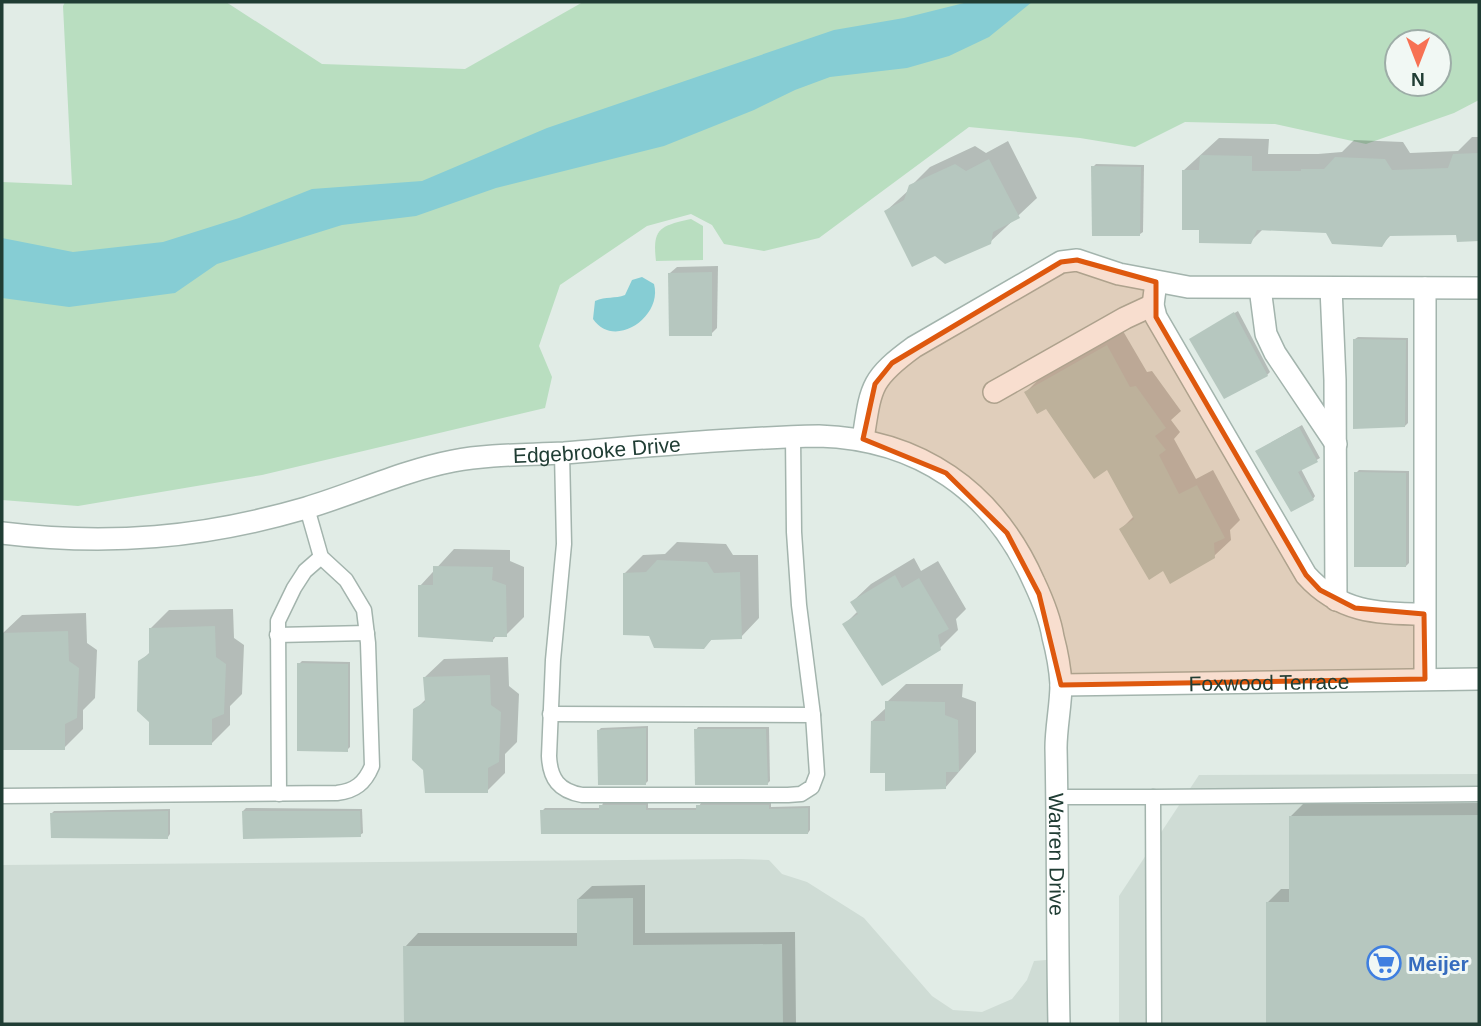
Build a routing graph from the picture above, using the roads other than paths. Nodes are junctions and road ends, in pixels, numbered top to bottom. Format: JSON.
{"nodes":[{"id":1,"x":1156,"y":282,"type":"junction"},
{"id":2,"x":1260,"y":288,"type":"junction"},
{"id":3,"x":1331,"y":288,"type":"junction"},
{"id":4,"x":1425,"y":288,"type":"junction"},
{"id":5,"x":1479,"y":288,"type":"edge"},
{"id":6,"x":1153,"y":305,"type":"junction"},
{"id":7,"x":994,"y":392,"type":"dead end"},
{"id":8,"x":793,"y":437,"type":"junction"},
{"id":9,"x":863,"y":439,"type":"junction"},
{"id":10,"x":1336,"y":444,"type":"junction"},
{"id":11,"x":562,"y":453,"type":"junction"},
{"id":12,"x":307,"y":508,"type":"junction"},
{"id":13,"x":2,"y":533,"type":"edge"},
{"id":14,"x":321,"y":557,"type":"junction"},
{"id":15,"x":1336,"y":600,"type":"junction"},
{"id":16,"x":1424,"y":614,"type":"junction"},
{"id":17,"x":367,"y":633,"type":"junction"},
{"id":18,"x":277,"y":635,"type":"junction"},
{"id":19,"x":1425,"y":679,"type":"junction"},
{"id":20,"x":1479,"y":679,"type":"edge"},
{"id":21,"x":1061,"y":685,"type":"junction"},
{"id":22,"x":550,"y":714,"type":"junction"},
{"id":23,"x":813,"y":715,"type":"junction"},
{"id":24,"x":279,"y":794,"type":"junction"},
{"id":25,"x":1479,"y":794,"type":"edge"},
{"id":26,"x":2,"y":796,"type":"edge"},
{"id":27,"x":1057,"y":797,"type":"junction"},
{"id":28,"x":1153,"y":797,"type":"junction"},
{"id":29,"x":1059,"y":1024,"type":"edge"},
{"id":30,"x":1154,"y":1024,"type":"edge"}],
"edges":[{"from":1,"to":2,"type":"street"},
{"from":1,"to":6,"type":"street"},
{"from":1,"to":9,"type":"street"},
{"from":2,"to":3,"type":"street"},
{"from":2,"to":10,"type":"street"},
{"from":3,"to":4,"type":"street"},
{"from":3,"to":10,"type":"street"},
{"from":4,"to":5,"type":"street"},
{"from":4,"to":16,"type":"street"},
{"from":6,"to":7,"type":"street"},
{"from":6,"to":15,"type":"street"},
{"from":8,"to":9,"type":"street","name":"Edgebrooke Drive"},
{"from":8,"to":11,"type":"street","name":"Edgebrooke Drive"},
{"from":8,"to":23,"type":"lane"},
{"from":9,"to":21,"type":"street","name":"Edgebrooke Drive"},
{"from":10,"to":15,"type":"street"},
{"from":11,"to":12,"type":"street","name":"Edgebrooke Drive"},
{"from":11,"to":22,"type":"lane"},
{"from":12,"to":13,"type":"street","name":"Edgebrooke Drive"},
{"from":12,"to":14,"type":"lane"},
{"from":14,"to":17,"type":"lane"},
{"from":14,"to":18,"type":"lane"},
{"from":15,"to":16,"type":"street"},
{"from":16,"to":19,"type":"street"},
{"from":17,"to":18,"type":"lane"},
{"from":17,"to":24,"type":"lane"},
{"from":18,"to":24,"type":"lane"},
{"from":19,"to":20,"type":"street","name":"Foxwood Terrace"},
{"from":19,"to":21,"type":"street","name":"Foxwood Terrace"},
{"from":21,"to":27,"type":"street","name":"Warren Drive"},
{"from":22,"to":23,"type":"lane"},
{"from":22,"to":23,"type":"lane"},
{"from":24,"to":26,"type":"lane"},
{"from":25,"to":28,"type":"lane"},
{"from":27,"to":28,"type":"lane"},
{"from":27,"to":29,"type":"street","name":"Warren Drive"},
{"from":28,"to":30,"type":"lane"}]}
